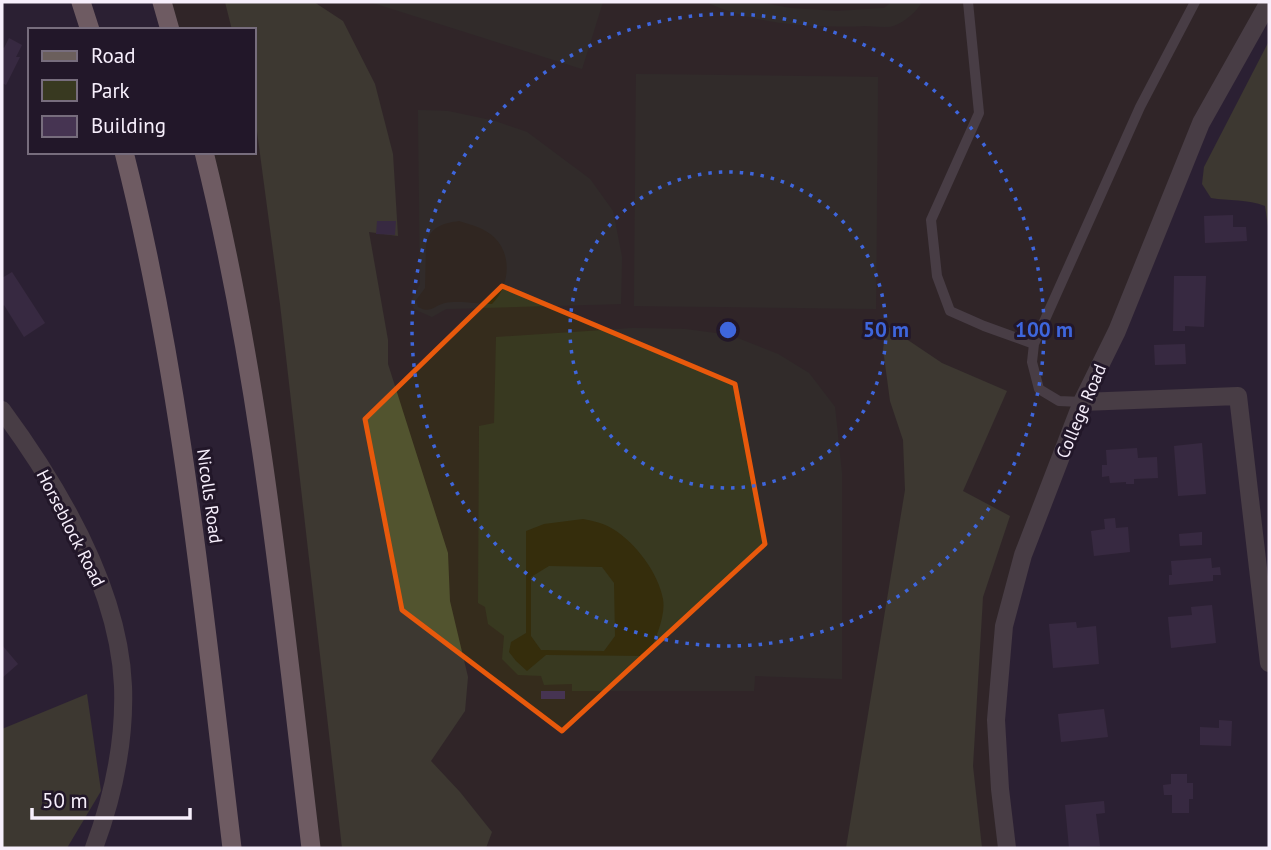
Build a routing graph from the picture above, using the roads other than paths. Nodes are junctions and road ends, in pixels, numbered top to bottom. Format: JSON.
{"nodes":[{"id":1,"x":81,"y":2,"type":"edge"},
{"id":2,"x":162,"y":2,"type":"edge"},
{"id":3,"x":968,"y":2,"type":"edge"},
{"id":4,"x":1195,"y":2,"type":"edge"},
{"id":5,"x":1269,"y":2,"type":"edge"},
{"id":6,"x":89,"y":28,"type":"edge"},
{"id":7,"x":169,"y":28,"type":"edge"},
{"id":8,"x":124,"y":154,"type":"edge"},
{"id":9,"x":204,"y":154,"type":"edge"},
{"id":10,"x":1034,"y":344,"type":"junction"},
{"id":11,"x":1082,"y":402,"type":"junction"},
{"id":12,"x":2,"y":410,"type":"edge"},
{"id":13,"x":1269,"y":663,"type":"edge"},
{"id":14,"x":94,"y":848,"type":"edge"},
{"id":15,"x":232,"y":848,"type":"edge"},
{"id":16,"x":311,"y":848,"type":"edge"},
{"id":17,"x":1007,"y":848,"type":"edge"}],
"edges":[{"from":1,"to":6,"type":"highway"},
{"from":2,"to":7,"type":"highway"},
{"from":3,"to":10,"type":"lane"},
{"from":4,"to":10,"type":"lane"},
{"from":5,"to":11,"type":"street","name":"College Road"},
{"from":8,"to":15,"type":"highway","name":"Nicolls Road"},
{"from":9,"to":16,"type":"highway"},
{"from":10,"to":11,"type":"lane"},
{"from":11,"to":13,"type":"street"},
{"from":11,"to":17,"type":"street","name":"College Road"},
{"from":12,"to":14,"type":"street","name":"Horseblock Road"}]}
